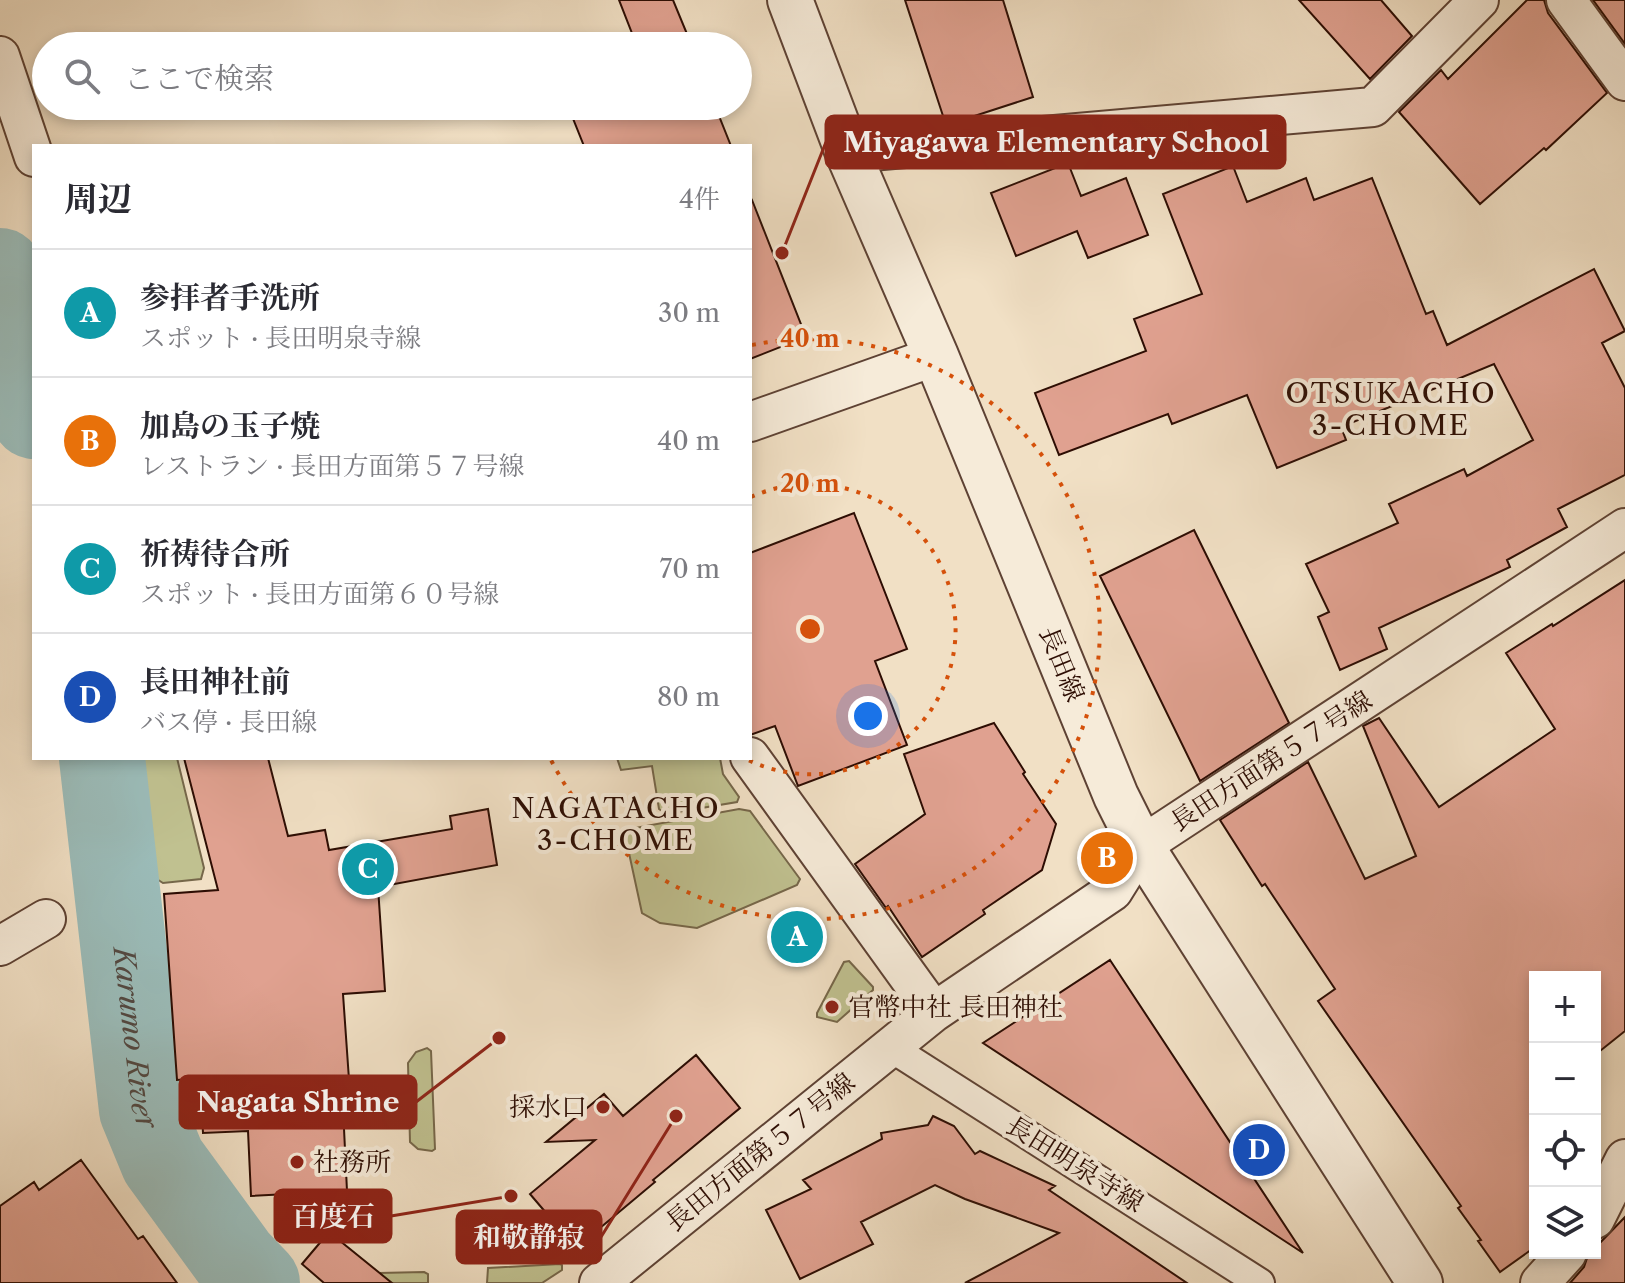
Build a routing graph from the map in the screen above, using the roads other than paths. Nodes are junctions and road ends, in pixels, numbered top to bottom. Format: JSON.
{"nodes":[{"id":1,"x":790,"y":0,"type":"edge"},
{"id":2,"x":1479,"y":0,"type":"edge"},
{"id":3,"x":1566,"y":0,"type":"edge"},
{"id":4,"x":0,"y":56,"type":"edge"},
{"id":5,"x":1625,"y":81,"type":"edge"},
{"id":6,"x":32,"y":151,"type":"edge"},
{"id":7,"x":848,"y":153,"type":"junction"},
{"id":8,"x":936,"y":356,"type":"junction"},
{"id":9,"x":752,"y":421,"type":"edge"},
{"id":10,"x":1625,"y":528,"type":"edge"},
{"id":11,"x":752,"y":760,"type":"edge"},
{"id":12,"x":1141,"y":846,"type":"junction"},
{"id":13,"x":46,"y":919,"type":"dead end"},
{"id":14,"x":0,"y":946,"type":"edge"},
{"id":15,"x":934,"y":1012,"type":"junction"},
{"id":16,"x":890,"y":1047,"type":"junction"},
{"id":17,"x":1625,"y":1159,"type":"edge"},
{"id":18,"x":1601,"y":1207,"type":"edge"},
{"id":19,"x":1562,"y":1259,"type":"edge"},
{"id":20,"x":599,"y":1283,"type":"edge"},
{"id":21,"x":1260,"y":1283,"type":"edge"},
{"id":22,"x":1420,"y":1283,"type":"edge"},
{"id":23,"x":1540,"y":1283,"type":"edge"}],
"edges":[{"from":1,"to":7,"type":"street","name":"長田線"},
{"from":2,"to":7,"type":"street"},
{"from":3,"to":5,"type":"street"},
{"from":4,"to":6,"type":"street"},
{"from":7,"to":8,"type":"street","name":"長田線"},
{"from":8,"to":9,"type":"street"},
{"from":8,"to":12,"type":"street","name":"長田線"},
{"from":10,"to":12,"type":"street","name":"長田方面第５７号線"},
{"from":11,"to":15,"type":"street"},
{"from":12,"to":15,"type":"street","name":"長田方面第５７号線"},
{"from":12,"to":22,"type":"street","name":"長田線"},
{"from":13,"to":14,"type":"street"},
{"from":15,"to":16,"type":"street","name":"長田方面第５７号線"},
{"from":16,"to":20,"type":"street","name":"長田方面第５７号線"},
{"from":16,"to":21,"type":"street","name":"長田明泉寺線"},
{"from":17,"to":18,"type":"street"},
{"from":19,"to":23,"type":"street"}]}
